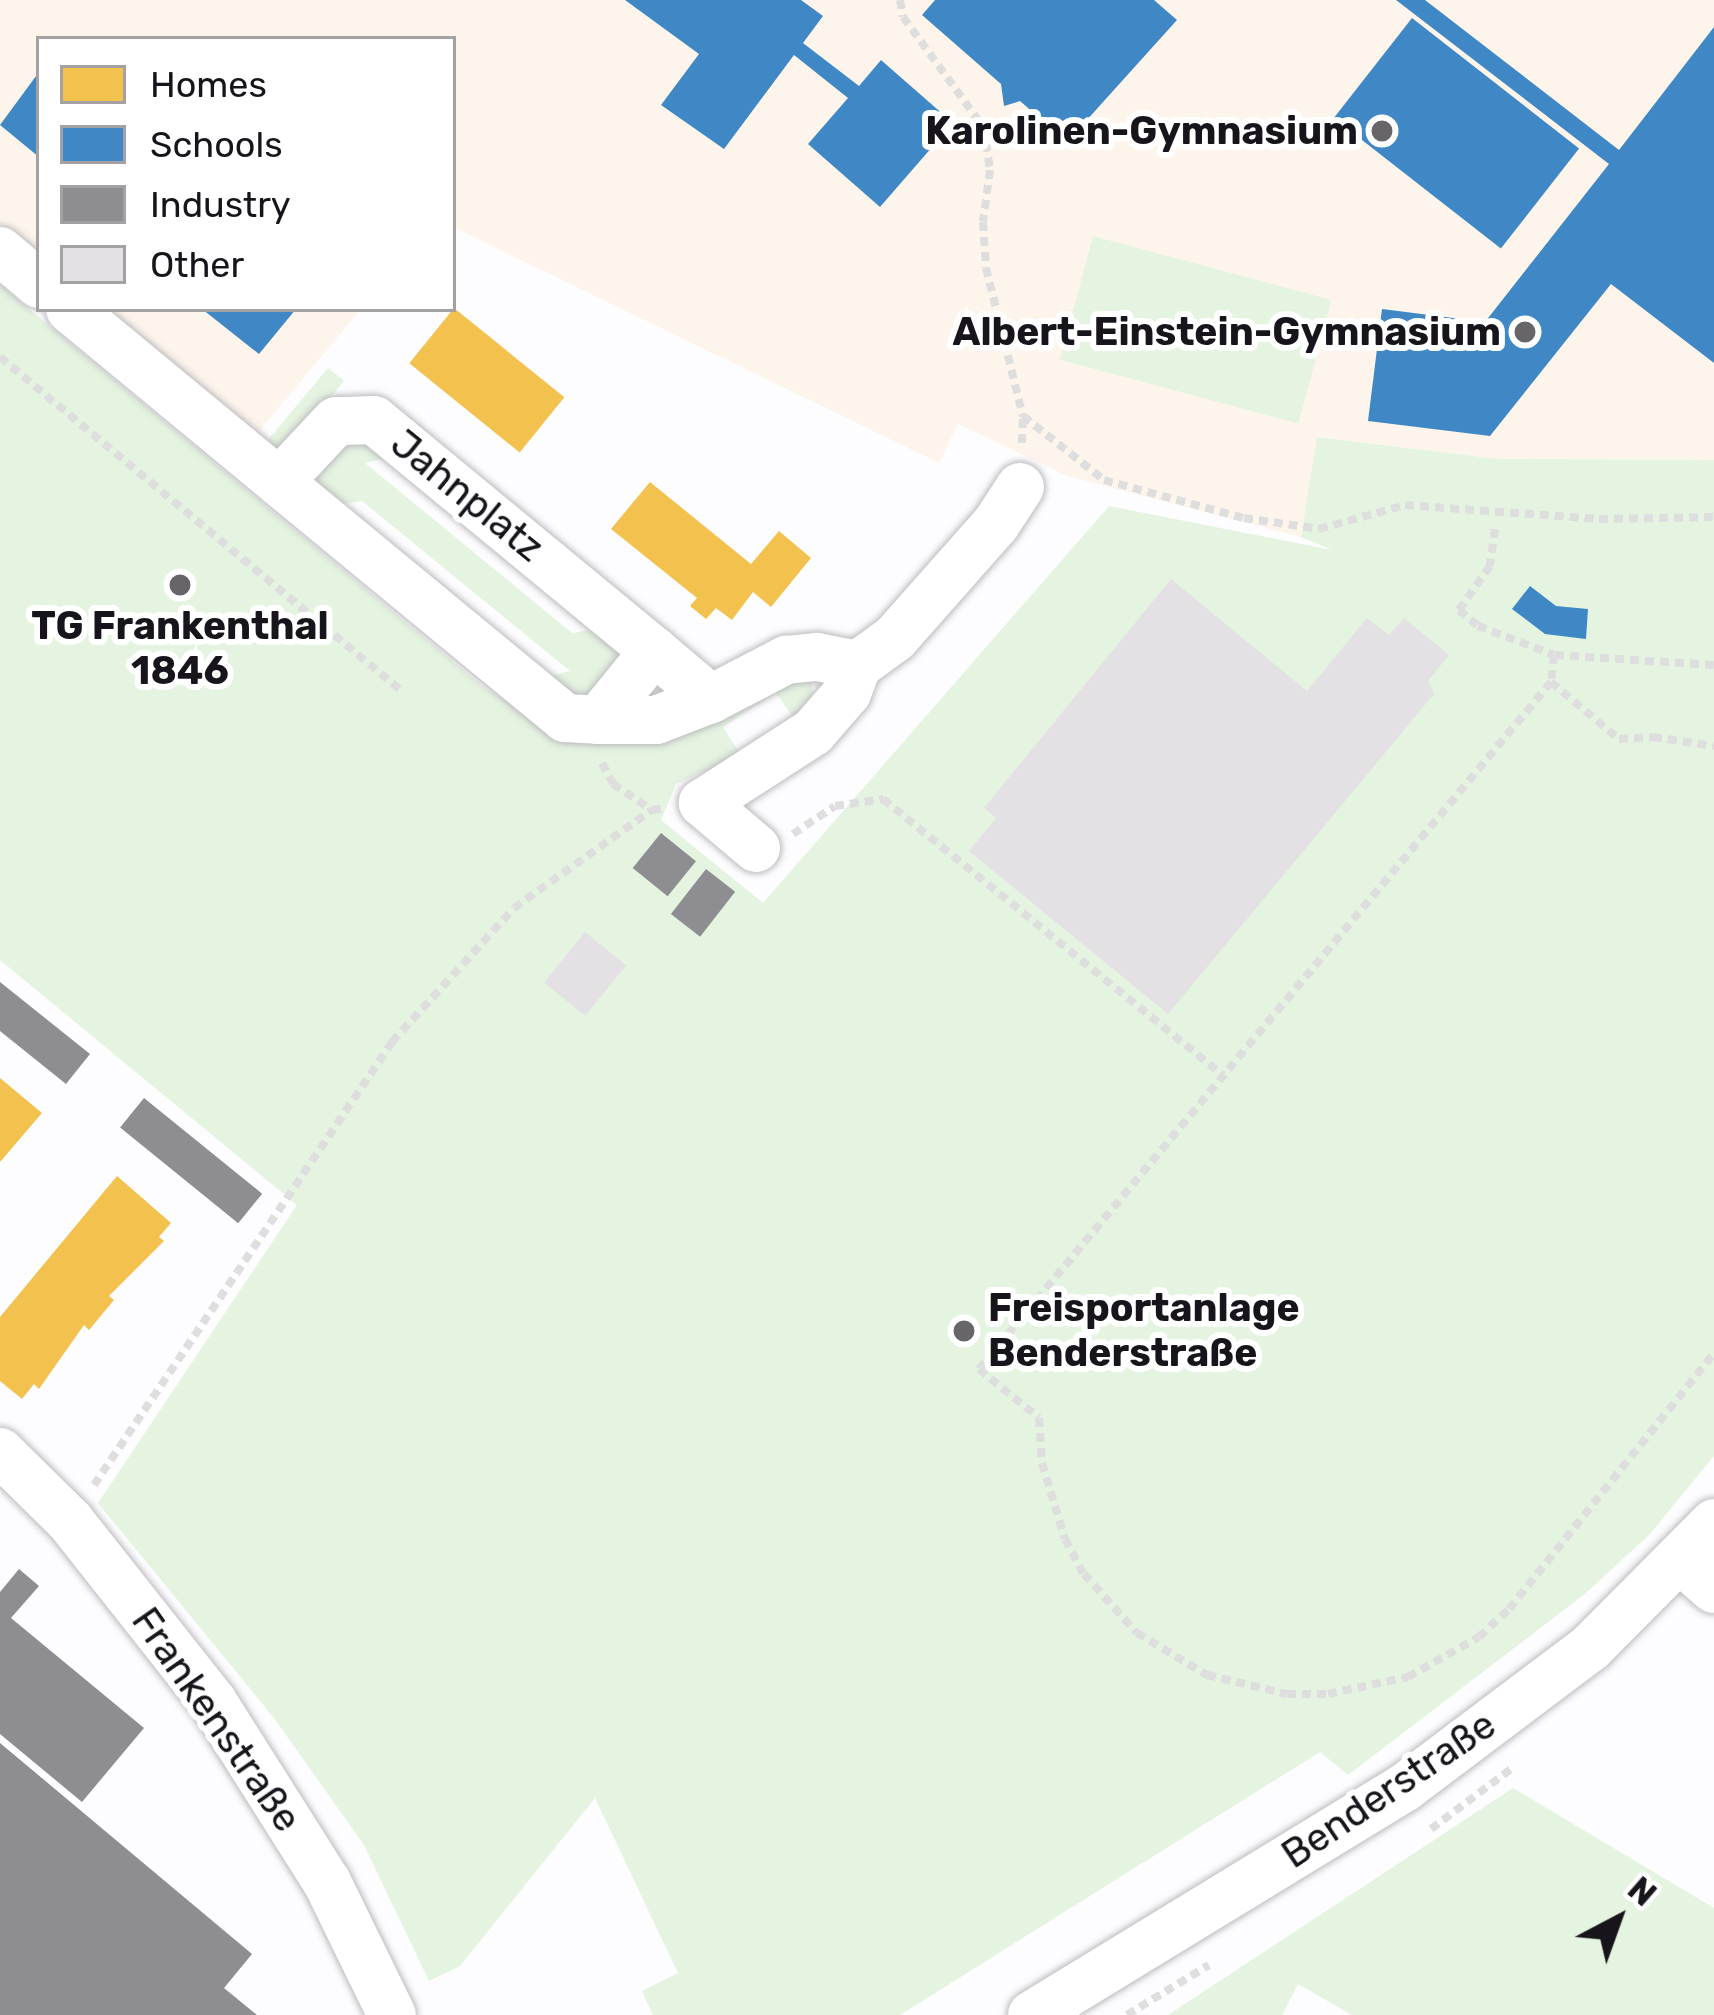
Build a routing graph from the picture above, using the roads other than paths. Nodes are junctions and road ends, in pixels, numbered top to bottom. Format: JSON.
{"nodes":[{"id":1,"x":0,"y":251,"type":"edge"},
{"id":2,"x":36,"y":281,"type":"edge"},
{"id":3,"x":74,"y":312,"type":"edge"},
{"id":4,"x":279,"y":482,"type":"junction"},
{"id":5,"x":1020,"y":487,"type":"road end"},
{"id":6,"x":654,"y":650,"type":"junction"},
{"id":7,"x":858,"y":665,"type":"junction"},
{"id":8,"x":711,"y":699,"type":"junction"},
{"id":9,"x":598,"y":720,"type":"junction"},
{"id":10,"x":755,"y":848,"type":"road end"},
{"id":11,"x":0,"y":1452,"type":"edge"},
{"id":12,"x":1714,"y":1523,"type":"edge"},
{"id":13,"x":1698,"y":1575,"type":"edge"},
{"id":14,"x":392,"y":2015,"type":"edge"},
{"id":15,"x":1032,"y":2015,"type":"edge"}],
"edges":[{"from":1,"to":2,"type":"street"},
{"from":3,"to":4,"type":"street"},
{"from":4,"to":6,"type":"street","name":"Jahnplatz"},
{"from":4,"to":9,"type":"street"},
{"from":5,"to":7,"type":"street"},
{"from":6,"to":8,"type":"street","name":"Jahnplatz"},
{"from":6,"to":9,"type":"street"},
{"from":7,"to":8,"type":"street"},
{"from":7,"to":10,"type":"street"},
{"from":8,"to":9,"type":"street"},
{"from":11,"to":14,"type":"street","name":"Frankenstraße"},
{"from":12,"to":13,"type":"street","name":"Benderstraße"},
{"from":13,"to":15,"type":"street","name":"Benderstraße"}]}
